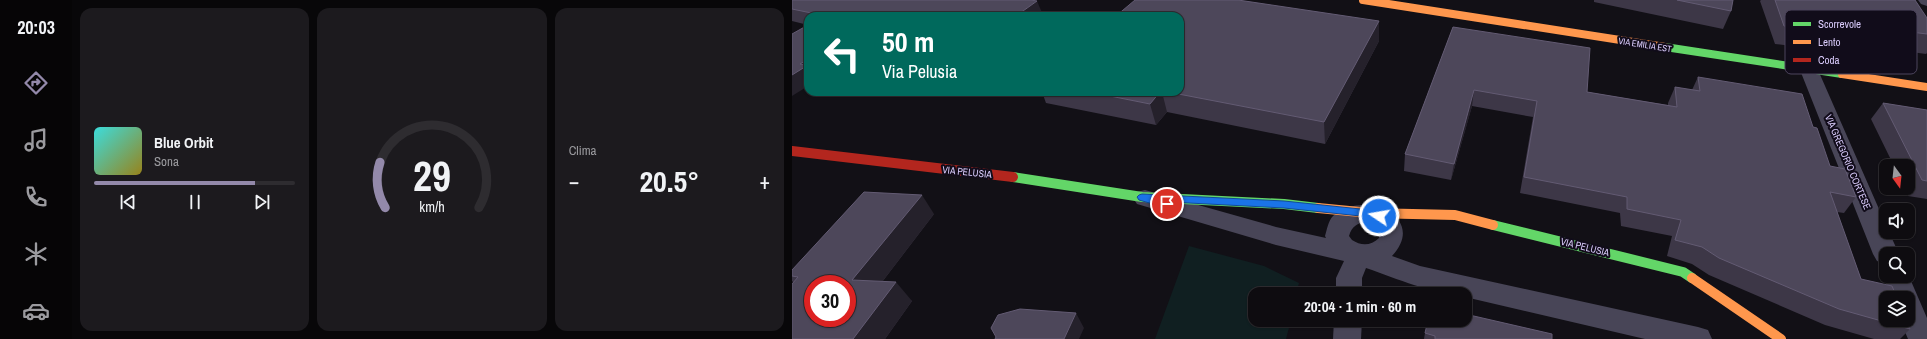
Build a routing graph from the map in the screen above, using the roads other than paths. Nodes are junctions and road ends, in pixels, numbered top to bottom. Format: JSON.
{"nodes":[{"id":1,"x":1363,"y":0,"type":"edge"},
{"id":2,"x":1785,"y":66,"type":"edge"},
{"id":3,"x":1811,"y":74,"type":"edge"},
{"id":4,"x":1837,"y":74,"type":"edge"},
{"id":5,"x":1927,"y":87,"type":"edge"},
{"id":6,"x":792,"y":151,"type":"edge"},
{"id":7,"x":1142,"y":197,"type":"junction"},
{"id":8,"x":1370,"y":214,"type":"junction"},
{"id":9,"x":1883,"y":247,"type":"edge"},
{"id":10,"x":1359,"y":255,"type":"junction"},
{"id":11,"x":1349,"y":287,"type":"edge"},
{"id":12,"x":1915,"y":322,"type":"edge"},
{"id":13,"x":1348,"y":327,"type":"edge"},
{"id":14,"x":1347,"y":339,"type":"edge"},
{"id":15,"x":1698,"y":339,"type":"edge"},
{"id":16,"x":1781,"y":339,"type":"edge"},
{"id":17,"x":1922,"y":339,"type":"edge"}],
"edges":[{"from":1,"to":2,"type":"street","name":"VIA EMILIA EST"},
{"from":3,"to":9,"type":"street","name":"VIA GREGORIO CORTESE"},
{"from":4,"to":5,"type":"street","name":"VIA EMILIA EST"},
{"from":6,"to":7,"type":"street","name":"VIA PELUSIA"},
{"from":7,"to":8,"type":"street","name":"VIA PELUSIA"},
{"from":7,"to":10,"type":"street","name":"VIA PELUSIA"},
{"from":8,"to":10,"type":"street","name":"VIA PELUSIA"},
{"from":8,"to":10,"type":"street","name":"VIA PELUSIA"},
{"from":8,"to":16,"type":"street","name":"VIA PELUSIA"},
{"from":10,"to":11,"type":"street"},
{"from":10,"to":15,"type":"street","name":"VIA PELUSIA"},
{"from":12,"to":17,"type":"street"},
{"from":13,"to":14,"type":"street"}]}
